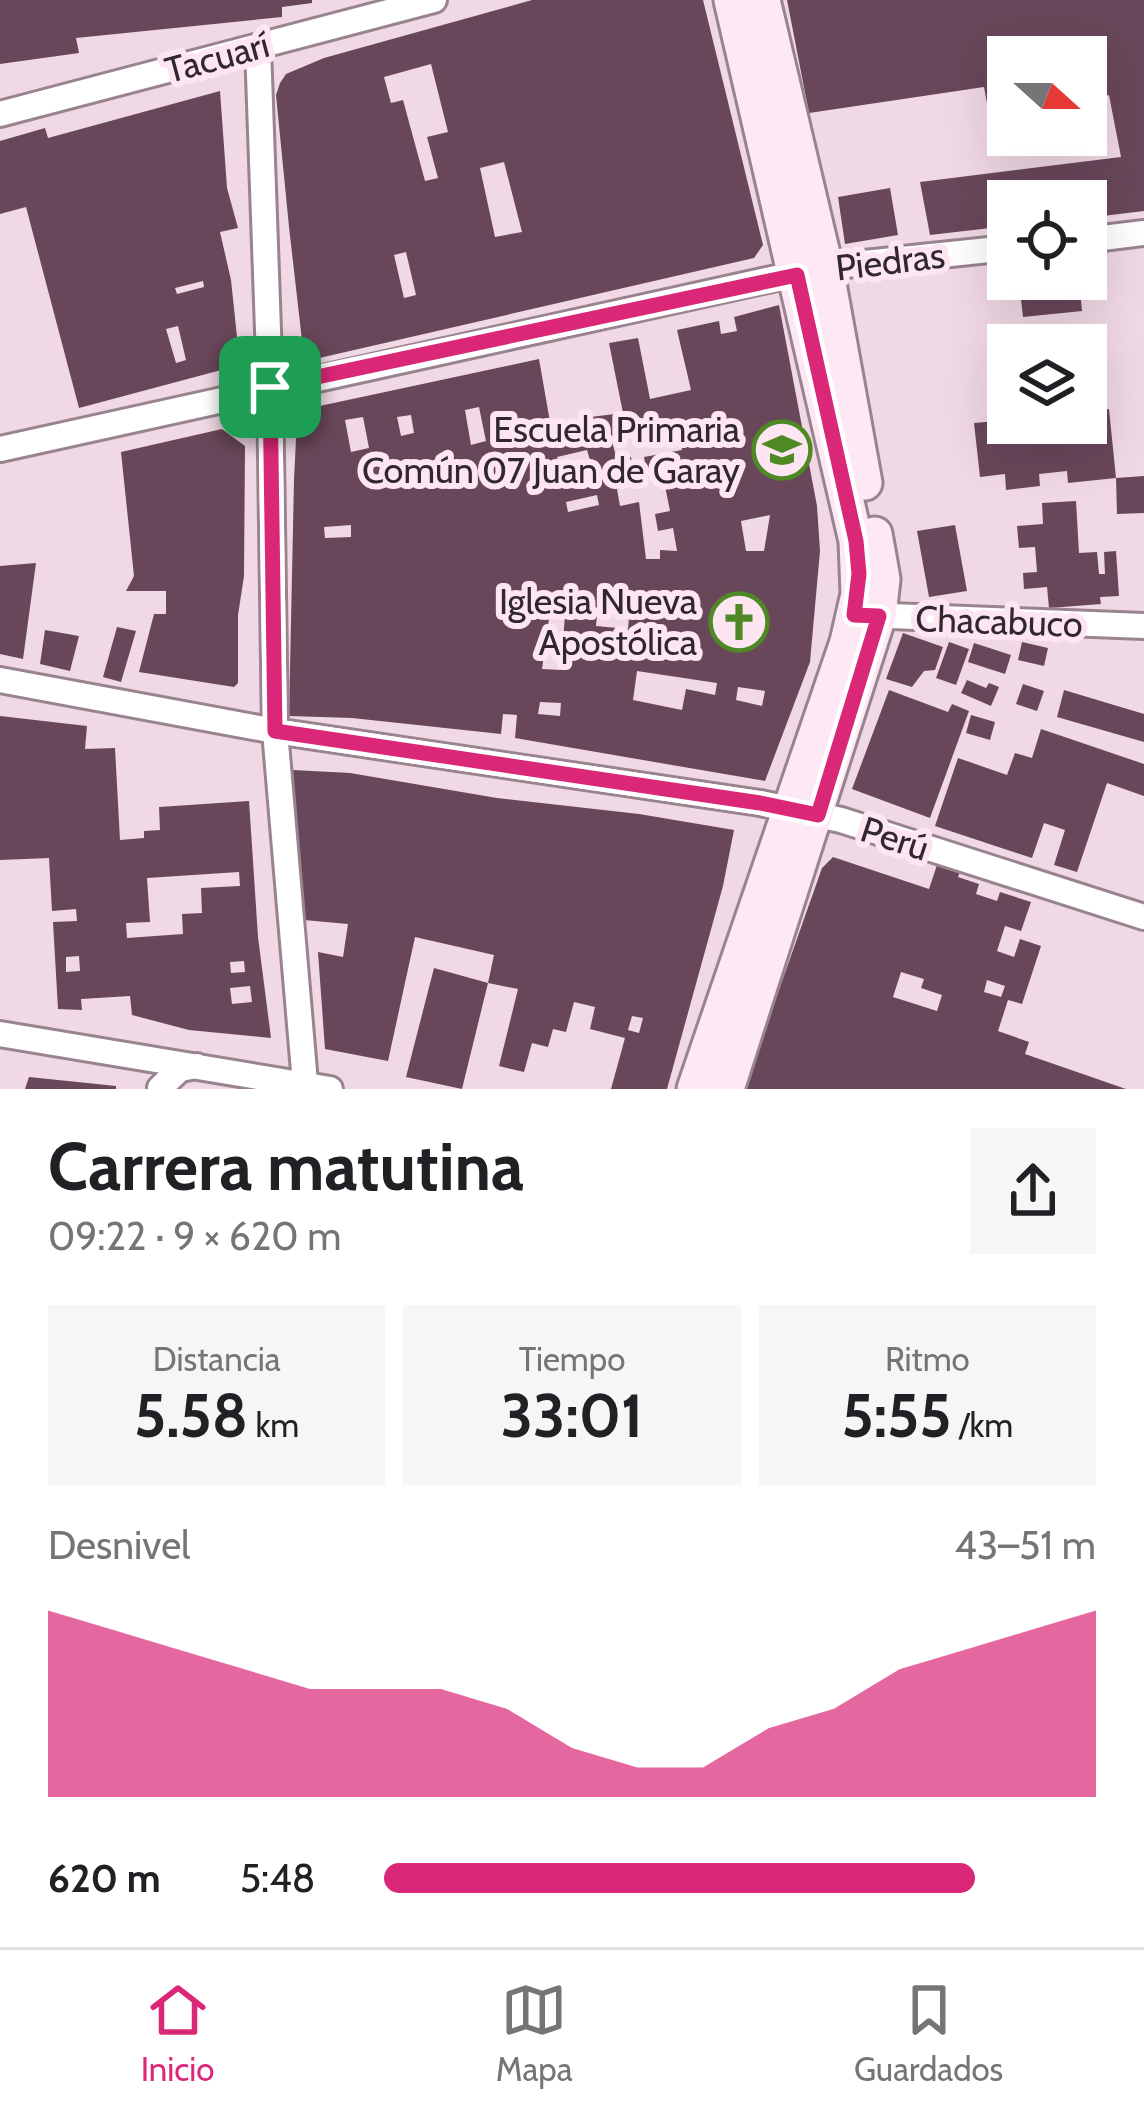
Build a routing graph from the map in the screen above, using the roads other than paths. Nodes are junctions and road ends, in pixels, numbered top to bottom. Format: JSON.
{"nodes":[{"id":1,"x":434,"y":0,"type":"edge"},
{"id":2,"x":730,"y":0,"type":"edge"},
{"id":3,"x":763,"y":0,"type":"edge"},
{"id":4,"x":258,"y":47,"type":"junction"},
{"id":5,"x":0,"y":114,"type":"edge"},
{"id":6,"x":1144,"y":233,"type":"edge"},
{"id":7,"x":1107,"y":237,"type":"edge"},
{"id":8,"x":987,"y":250,"type":"edge"},
{"id":9,"x":811,"y":271,"type":"junction"},
{"id":10,"x":270,"y":387,"type":"junction"},
{"id":11,"x":0,"y":448,"type":"edge"},
{"id":12,"x":867,"y":615,"type":"junction"},
{"id":13,"x":1144,"y":626,"type":"edge"},
{"id":14,"x":0,"y":680,"type":"edge"},
{"id":15,"x":275,"y":731,"type":"junction"},
{"id":16,"x":803,"y":812,"type":"junction"},
{"id":17,"x":1144,"y":917,"type":"edge"},
{"id":18,"x":0,"y":1034,"type":"edge"},
{"id":19,"x":170,"y":1060,"type":"junction"},
{"id":20,"x":199,"y":1065,"type":"junction"},
{"id":21,"x":318,"y":1086,"type":"edge"},
{"id":22,"x":160,"y":1088,"type":"edge"},
{"id":23,"x":694,"y":1089,"type":"edge"},
{"id":24,"x":727,"y":1089,"type":"edge"}],
"edges":[{"from":1,"to":4,"type":"street","name":"Tacuarí"},
{"from":2,"to":9,"type":"main road"},
{"from":3,"to":9,"type":"main road"},
{"from":4,"to":5,"type":"street","name":"Tacuarí"},
{"from":4,"to":10,"type":"street"},
{"from":6,"to":7,"type":"street"},
{"from":8,"to":9,"type":"street","name":"Piedras"},
{"from":9,"to":10,"type":"street","name":"Piedras"},
{"from":9,"to":12,"type":"main road"},
{"from":10,"to":11,"type":"street","name":"Piedras"},
{"from":10,"to":15,"type":"street"},
{"from":12,"to":13,"type":"street","name":"Chacabuco"},
{"from":12,"to":16,"type":"main road"},
{"from":14,"to":15,"type":"street","name":"Perú"},
{"from":15,"to":16,"type":"street","name":"Perú"},
{"from":15,"to":21,"type":"street"},
{"from":16,"to":17,"type":"street","name":"Perú"},
{"from":16,"to":23,"type":"main road"},
{"from":16,"to":24,"type":"main road"},
{"from":18,"to":19,"type":"street"},
{"from":19,"to":20,"type":"street"},
{"from":19,"to":22,"type":"street"},
{"from":20,"to":21,"type":"street"},
{"from":20,"to":22,"type":"street"}]}
